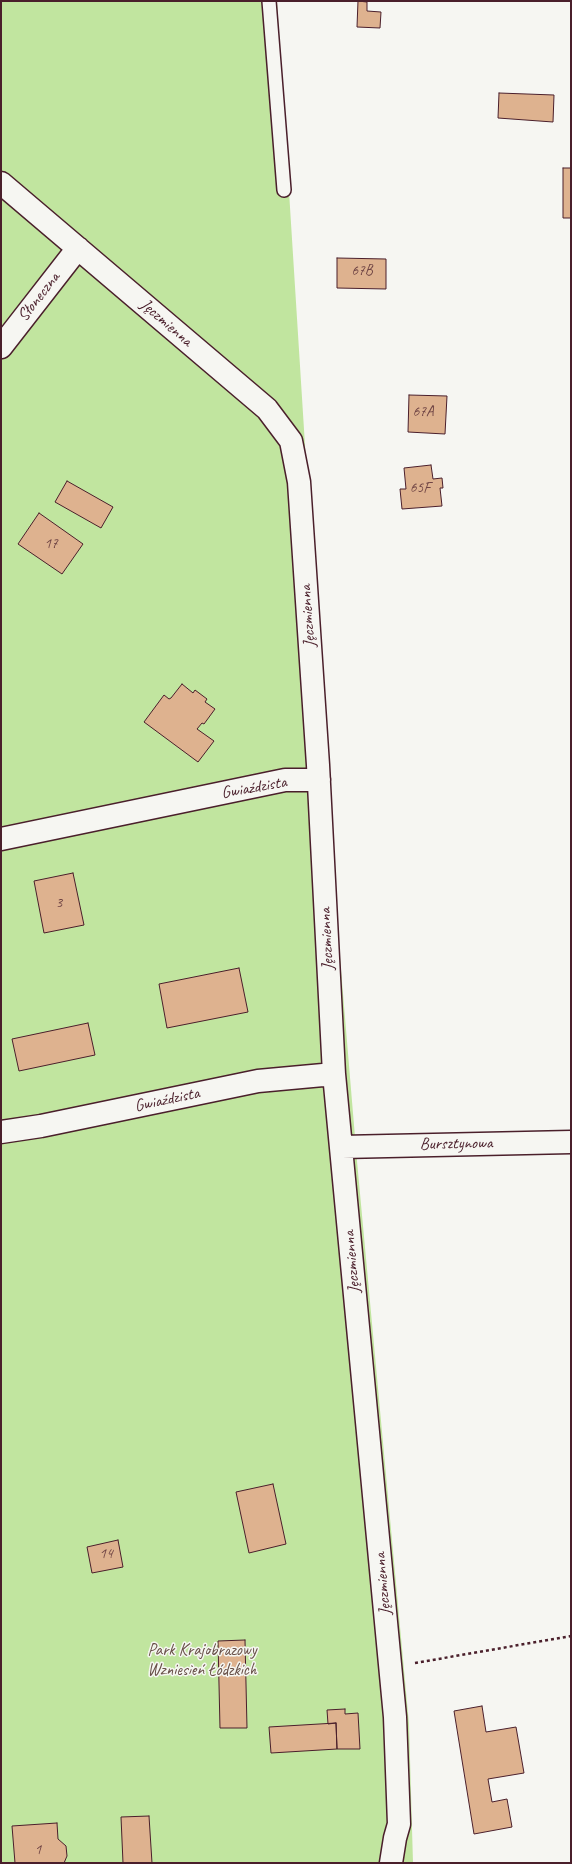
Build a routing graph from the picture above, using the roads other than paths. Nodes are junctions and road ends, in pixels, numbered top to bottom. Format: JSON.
{"nodes":[{"id":1,"x":269,"y":1,"type":"edge"},
{"id":2,"x":1,"y":183,"type":"edge"},
{"id":3,"x":284,"y":190,"type":"dead end"},
{"id":4,"x":78,"y":248,"type":"junction"},
{"id":5,"x":1,"y":346,"type":"edge"},
{"id":6,"x":319,"y":780,"type":"junction"},
{"id":7,"x":1,"y":839,"type":"edge"},
{"id":8,"x":334,"y":1074,"type":"junction"},
{"id":9,"x":1,"y":1132,"type":"edge"},
{"id":10,"x":571,"y":1142,"type":"edge"},
{"id":11,"x":342,"y":1147,"type":"junction"},
{"id":12,"x":398,"y":1824,"type":"junction"},
{"id":13,"x":392,"y":1863,"type":"edge"},
{"id":14,"x":408,"y":1863,"type":"edge"}],
"edges":[{"from":1,"to":3,"type":"lane"},
{"from":2,"to":4,"type":"street","name":"Jęczmienna"},
{"from":4,"to":5,"type":"street","name":"Słoneczna"},
{"from":4,"to":6,"type":"street","name":"Jęczmienna"},
{"from":6,"to":7,"type":"street","name":"Gwiaździsta"},
{"from":6,"to":8,"type":"street","name":"Jęczmienna"},
{"from":8,"to":9,"type":"street","name":"Gwiaździsta"},
{"from":8,"to":11,"type":"street","name":"Jęczmienna"},
{"from":10,"to":11,"type":"street","name":"Bursztynowa"},
{"from":11,"to":12,"type":"street","name":"Jęczmienna"},
{"from":12,"to":13,"type":"street","name":"Jęczmienna"},
{"from":12,"to":14,"type":"street","name":"Jęczmienna"}]}
